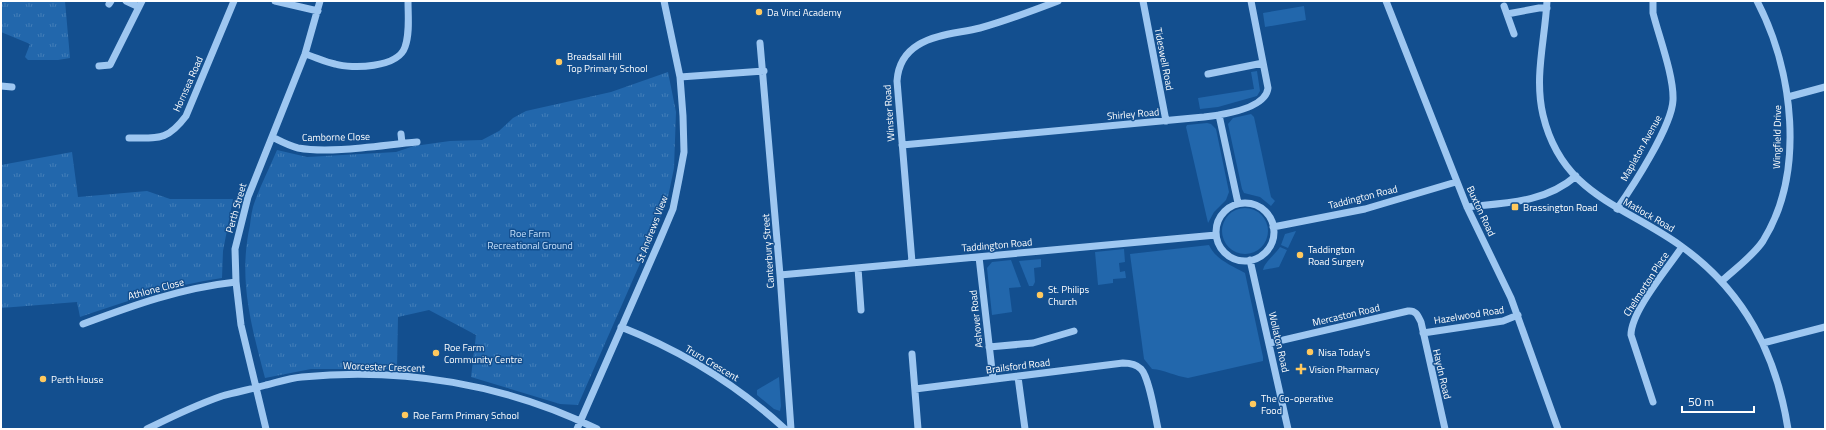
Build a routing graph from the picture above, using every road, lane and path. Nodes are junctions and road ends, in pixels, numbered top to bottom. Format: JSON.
{"nodes":[{"id":1,"x":126,"y":1,"type":"edge"},
{"id":2,"x":234,"y":1,"type":"edge"},
{"id":3,"x":275,"y":1,"type":"edge"},
{"id":4,"x":320,"y":1,"type":"edge"},
{"id":5,"x":408,"y":1,"type":"edge"},
{"id":6,"x":664,"y":1,"type":"edge"},
{"id":7,"x":1058,"y":1,"type":"edge"},
{"id":8,"x":1143,"y":1,"type":"edge"},
{"id":9,"x":1251,"y":1,"type":"edge"},
{"id":10,"x":1386,"y":1,"type":"edge"},
{"id":11,"x":1653,"y":1,"type":"edge"},
{"id":12,"x":1757,"y":1,"type":"edge"},
{"id":13,"x":140,"y":4,"type":"edge"},
{"id":14,"x":1547,"y":5,"type":"edge"},
{"id":15,"x":1504,"y":6,"type":"dead end"},
{"id":16,"x":318,"y":11,"type":"junction"},
{"id":17,"x":1507,"y":14,"type":"junction"},
{"id":18,"x":1514,"y":34,"type":"dead end"},
{"id":19,"x":760,"y":43,"type":"dead end"},
{"id":20,"x":305,"y":54,"type":"junction"},
{"id":21,"x":1263,"y":63,"type":"junction"},
{"id":22,"x":99,"y":66,"type":"dead end"},
{"id":23,"x":764,"y":71,"type":"junction"},
{"id":24,"x":1208,"y":74,"type":"dead end"},
{"id":25,"x":680,"y":77,"type":"junction"},
{"id":26,"x":1,"y":86,"type":"edge"},
{"id":27,"x":12,"y":87,"type":"dead end"},
{"id":28,"x":1825,"y":87,"type":"edge"},
{"id":29,"x":1788,"y":97,"type":"junction"},
{"id":30,"x":1219,"y":115,"type":"junction"},
{"id":31,"x":1166,"y":121,"type":"junction"},
{"id":32,"x":401,"y":134,"type":"dead end"},
{"id":33,"x":272,"y":137,"type":"junction"},
{"id":34,"x":129,"y":138,"type":"dead end"},
{"id":35,"x":417,"y":142,"type":"dead end"},
{"id":36,"x":402,"y":144,"type":"junction"},
{"id":37,"x":902,"y":145,"type":"junction"},
{"id":38,"x":1576,"y":176,"type":"junction"},
{"id":39,"x":1456,"y":182,"type":"junction"},
{"id":40,"x":1238,"y":203,"type":"junction"},
{"id":41,"x":1467,"y":207,"type":"junction"},
{"id":42,"x":1617,"y":209,"type":"junction"},
{"id":43,"x":1273,"y":227,"type":"junction"},
{"id":44,"x":1216,"y":235,"type":"junction"},
{"id":45,"x":1682,"y":247,"type":"junction"},
{"id":46,"x":979,"y":257,"type":"junction"},
{"id":47,"x":1250,"y":260,"type":"junction"},
{"id":48,"x":912,"y":262,"type":"junction"},
{"id":49,"x":858,"y":268,"type":"junction"},
{"id":50,"x":780,"y":274,"type":"junction"},
{"id":51,"x":1722,"y":281,"type":"junction"},
{"id":52,"x":236,"y":282,"type":"junction"},
{"id":53,"x":861,"y":310,"type":"dead end"},
{"id":54,"x":1518,"y":315,"type":"junction"},
{"id":55,"x":1421,"y":322,"type":"joint"},
{"id":56,"x":83,"y":324,"type":"dead end"},
{"id":57,"x":622,"y":327,"type":"junction"},
{"id":58,"x":1825,"y":327,"type":"edge"},
{"id":59,"x":1074,"y":331,"type":"dead end"},
{"id":60,"x":1423,"y":333,"type":"junction"},
{"id":61,"x":1763,"y":343,"type":"junction"},
{"id":62,"x":1270,"y":344,"type":"junction"},
{"id":63,"x":989,"y":347,"type":"junction"},
{"id":64,"x":912,"y":354,"type":"dead end"},
{"id":65,"x":1018,"y":377,"type":"junction"},
{"id":66,"x":993,"y":379,"type":"junction"},
{"id":67,"x":255,"y":388,"type":"junction"},
{"id":68,"x":914,"y":390,"type":"junction"},
{"id":69,"x":1653,"y":402,"type":"dead end"},
{"id":70,"x":580,"y":421,"type":"junction"},
{"id":71,"x":147,"y":429,"type":"edge"},
{"id":72,"x":266,"y":429,"type":"edge"},
{"id":73,"x":577,"y":429,"type":"edge"},
{"id":74,"x":596,"y":429,"type":"edge"},
{"id":75,"x":785,"y":429,"type":"edge"},
{"id":76,"x":791,"y":429,"type":"edge"},
{"id":77,"x":918,"y":429,"type":"edge"},
{"id":78,"x":1025,"y":429,"type":"edge"},
{"id":79,"x":1158,"y":429,"type":"edge"},
{"id":80,"x":1288,"y":429,"type":"edge"},
{"id":81,"x":1445,"y":429,"type":"edge"},
{"id":82,"x":1558,"y":429,"type":"edge"},
{"id":83,"x":1788,"y":429,"type":"edge"}],
"edges":[{"from":1,"to":13,"type":"street"},
{"from":2,"to":34,"type":"street","name":"Hornsea Road"},
{"from":3,"to":16,"type":"street"},
{"from":4,"to":16,"type":"street","name":"Perth Street"},
{"from":5,"to":20,"type":"street"},
{"from":6,"to":25,"type":"street","name":"St Andrews View"},
{"from":7,"to":37,"type":"street","name":"Winster Road"},
{"from":8,"to":31,"type":"street","name":"Tideswell Road"},
{"from":9,"to":21,"type":"street","name":"Shirley Road"},
{"from":10,"to":39,"type":"street","name":"Buxton Road"},
{"from":11,"to":42,"type":"street","name":"Mapleton Avenue"},
{"from":12,"to":29,"type":"street","name":"Wingfield Drive"},
{"from":13,"to":22,"type":"street"},
{"from":14,"to":17,"type":"street","name":"Matlock Road"},
{"from":14,"to":38,"type":"street","name":"Matlock Road"},
{"from":15,"to":17,"type":"street"},
{"from":16,"to":20,"type":"street","name":"Perth Street"},
{"from":17,"to":18,"type":"street"},
{"from":19,"to":23,"type":"street","name":"Canterbury Street"},
{"from":20,"to":33,"type":"street","name":"Perth Street"},
{"from":21,"to":24,"type":"street"},
{"from":21,"to":30,"type":"street","name":"Shirley Road"},
{"from":23,"to":25,"type":"street"},
{"from":23,"to":50,"type":"street","name":"Canterbury Street"},
{"from":25,"to":57,"type":"street","name":"St Andrews View"},
{"from":26,"to":27,"type":"street"},
{"from":28,"to":29,"type":"street"},
{"from":29,"to":51,"type":"street","name":"Wingfield Drive"},
{"from":30,"to":31,"type":"street","name":"Shirley Road"},
{"from":30,"to":40,"type":"street"},
{"from":31,"to":37,"type":"street","name":"Shirley Road"},
{"from":32,"to":36,"type":"street"},
{"from":33,"to":36,"type":"street","name":"Camborne Close"},
{"from":33,"to":52,"type":"street","name":"Perth Street"},
{"from":35,"to":36,"type":"street","name":"Camborne Close"},
{"from":37,"to":48,"type":"street","name":"Winster Road"},
{"from":38,"to":41,"type":"street"},
{"from":38,"to":42,"type":"street","name":"Matlock Road"},
{"from":39,"to":41,"type":"street","name":"Buxton Road"},
{"from":39,"to":43,"type":"street","name":"Taddington Road"},
{"from":40,"to":43,"type":"street"},
{"from":40,"to":44,"type":"street"},
{"from":41,"to":54,"type":"street","name":"Buxton Road"},
{"from":42,"to":45,"type":"street","name":"Matlock Road"},
{"from":43,"to":47,"type":"street"},
{"from":44,"to":46,"type":"street","name":"Taddington Road"},
{"from":44,"to":47,"type":"street"},
{"from":45,"to":51,"type":"street","name":"Matlock Road"},
{"from":45,"to":69,"type":"street","name":"Chelmorton Place"},
{"from":46,"to":48,"type":"street","name":"Taddington Road"},
{"from":46,"to":63,"type":"street","name":"Ashover Road"},
{"from":47,"to":62,"type":"street","name":"Wollaton Road"},
{"from":48,"to":49,"type":"street","name":"Taddington Road"},
{"from":49,"to":50,"type":"street","name":"Taddington Road"},
{"from":49,"to":53,"type":"street"},
{"from":50,"to":76,"type":"street","name":"Canterbury Street"},
{"from":51,"to":61,"type":"street","name":"Matlock Road"},
{"from":52,"to":56,"type":"street","name":"Athlone Close"},
{"from":52,"to":67,"type":"street","name":"Perth Street"},
{"from":54,"to":60,"type":"street","name":"Hazelwood Road"},
{"from":54,"to":82,"type":"street","name":"Buxton Road"},
{"from":55,"to":60,"type":"street","name":"Haydn Road"},
{"from":55,"to":62,"type":"street","name":"Mercaston Road"},
{"from":57,"to":70,"type":"street","name":"St Andrews View"},
{"from":57,"to":75,"type":"street","name":"Truro Crescent"},
{"from":58,"to":61,"type":"street"},
{"from":59,"to":63,"type":"street"},
{"from":60,"to":81,"type":"street","name":"Haydn Road"},
{"from":61,"to":83,"type":"street","name":"Matlock Road"},
{"from":62,"to":80,"type":"street","name":"Wollaton Road"},
{"from":63,"to":66,"type":"street","name":"Ashover Road"},
{"from":64,"to":68,"type":"street"},
{"from":65,"to":66,"type":"street","name":"Brailsford Road"},
{"from":65,"to":78,"type":"street"},
{"from":65,"to":79,"type":"street","name":"Brailsford Road"},
{"from":66,"to":68,"type":"street","name":"Brailsford Road"},
{"from":67,"to":70,"type":"street","name":"Worcester Crescent"},
{"from":67,"to":71,"type":"street","name":"Worcester Crescent"},
{"from":67,"to":72,"type":"street","name":"Perth Street"},
{"from":68,"to":77,"type":"street"},
{"from":70,"to":73,"type":"street","name":"St Andrews View"},
{"from":70,"to":74,"type":"street","name":"Worcester Crescent"}]}
